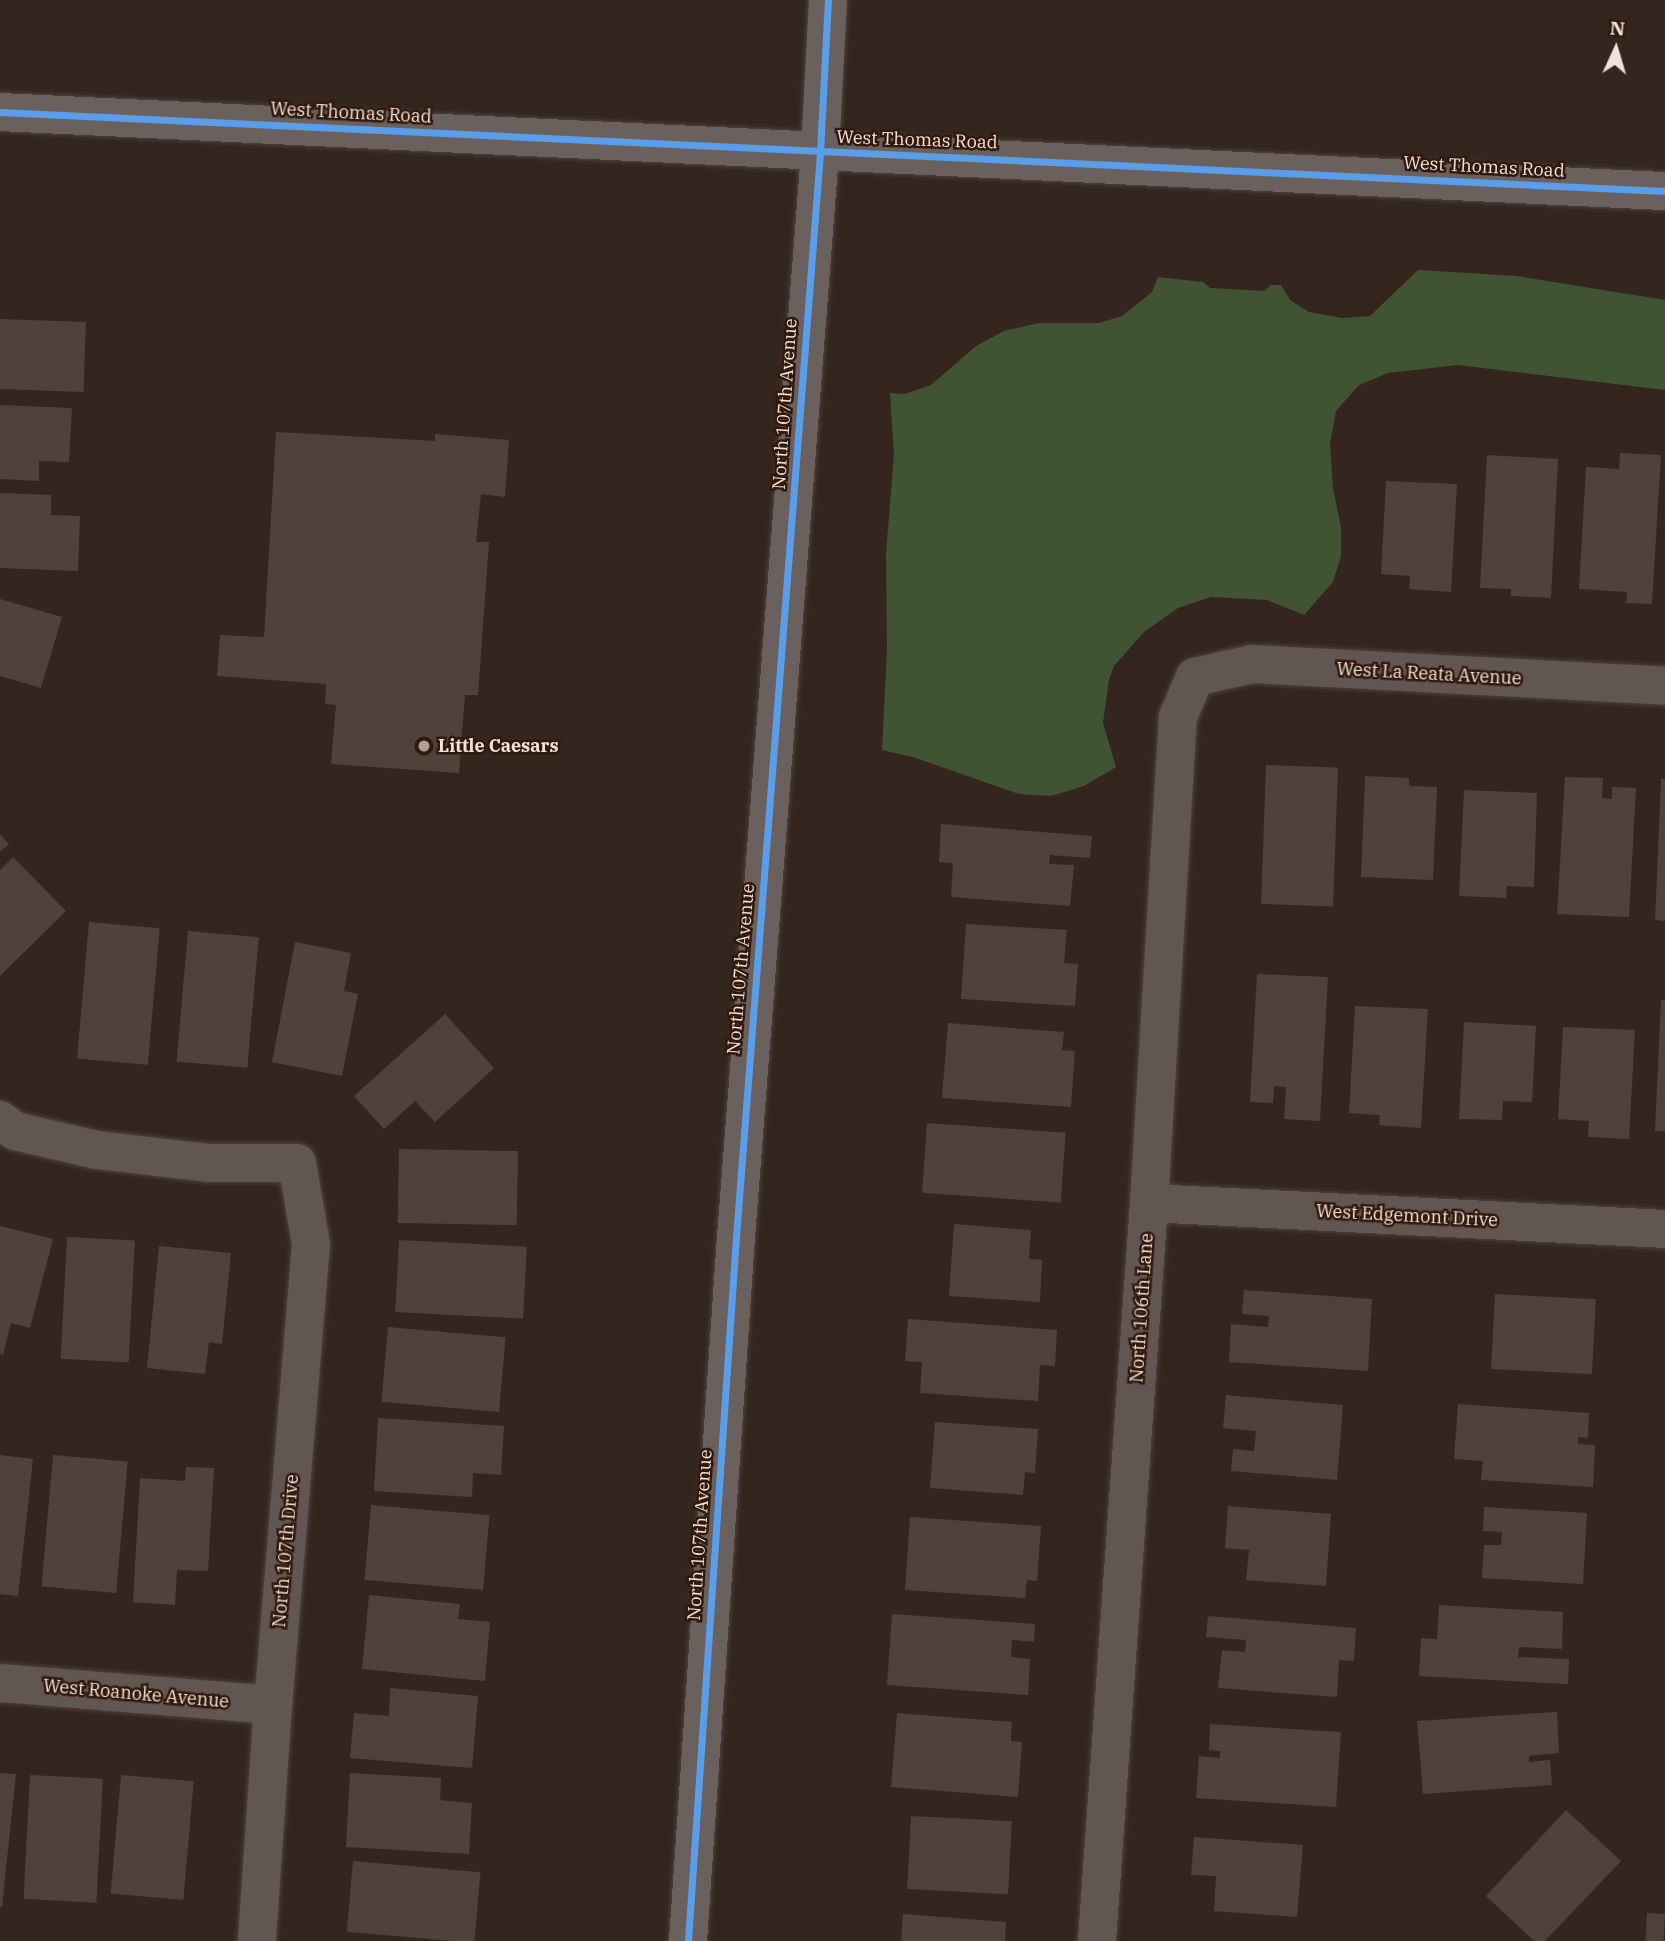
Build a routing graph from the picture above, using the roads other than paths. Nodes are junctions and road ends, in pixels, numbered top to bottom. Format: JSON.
{"nodes":[{"id":1,"x":828,"y":0,"type":"edge"},
{"id":2,"x":0,"y":112,"type":"edge"},
{"id":3,"x":820,"y":152,"type":"junction"},
{"id":4,"x":1665,"y":191,"type":"edge"},
{"id":5,"x":1195,"y":677,"type":"joint"},
{"id":6,"x":1665,"y":686,"type":"edge"},
{"id":7,"x":0,"y":1120,"type":"edge"},
{"id":8,"x":1149,"y":1203,"type":"junction"},
{"id":9,"x":1665,"y":1229,"type":"edge"},
{"id":10,"x":0,"y":1683,"type":"edge"},
{"id":11,"x":273,"y":1705,"type":"junction"},
{"id":12,"x":257,"y":1941,"type":"edge"},
{"id":13,"x":688,"y":1941,"type":"edge"},
{"id":14,"x":1097,"y":1941,"type":"edge"}],
"edges":[{"from":1,"to":3,"type":"main road","name":"North 107th Avenue"},
{"from":2,"to":3,"type":"main road","name":"West Thomas Road"},
{"from":3,"to":4,"type":"main road","name":"West Thomas Road"},
{"from":3,"to":13,"type":"main road","name":"North 107th Avenue"},
{"from":5,"to":6,"type":"street","name":"West La Reata Avenue"},
{"from":5,"to":8,"type":"street","name":"North 106th Lane"},
{"from":7,"to":11,"type":"street","name":"North 107th Drive"},
{"from":8,"to":9,"type":"street","name":"West Edgemont Drive"},
{"from":8,"to":14,"type":"street","name":"North 106th Lane"},
{"from":10,"to":11,"type":"street","name":"West Roanoke Avenue"},
{"from":11,"to":12,"type":"street","name":"North 107th Drive"}]}
